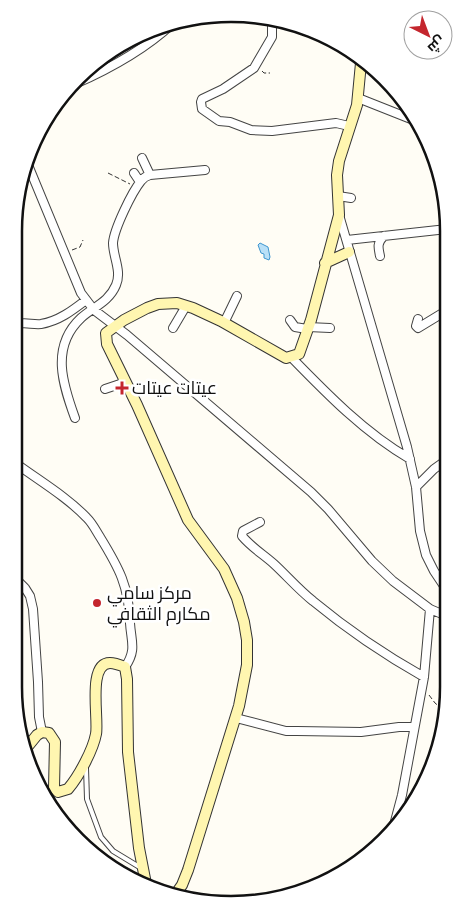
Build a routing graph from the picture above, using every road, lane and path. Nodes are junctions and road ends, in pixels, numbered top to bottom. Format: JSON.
{"nodes":[{"id":1,"x":272,"y":27,"type":"edge"},
{"id":2,"x":160,"y":35,"type":"edge"},
{"id":3,"x":361,"y":67,"type":"edge"},
{"id":4,"x":254,"y":68,"type":"junction"},
{"id":5,"x":270,"y":74,"type":"dead end"},
{"id":6,"x":93,"y":75,"type":"edge"},
{"id":7,"x":358,"y":98,"type":"junction"},
{"id":8,"x":406,"y":117,"type":"edge"},
{"id":9,"x":349,"y":126,"type":"junction"},
{"id":10,"x":142,"y":158,"type":"dead end"},
{"id":11,"x":205,"y":170,"type":"dead end"},
{"id":12,"x":31,"y":173,"type":"edge"},
{"id":13,"x":108,"y":173,"type":"dead end"},
{"id":14,"x":134,"y":173,"type":"dead end"},
{"id":15,"x":150,"y":175,"type":"junction"},
{"id":16,"x":140,"y":182,"type":"junction"},
{"id":17,"x":136,"y":190,"type":"junction"},
{"id":18,"x":338,"y":196,"type":"junction"},
{"id":19,"x":351,"y":198,"type":"dead end"},
{"id":20,"x":339,"y":215,"type":"junction"},
{"id":21,"x":440,"y":230,"type":"edge"},
{"id":22,"x":384,"y":236,"type":"junction"},
{"id":23,"x":83,"y":240,"type":"dead end"},
{"id":24,"x":347,"y":240,"type":"junction"},
{"id":25,"x":349,"y":252,"type":"junction"},
{"id":26,"x":65,"y":253,"type":"junction"},
{"id":27,"x":380,"y":256,"type":"dead end"},
{"id":28,"x":325,"y":264,"type":"junction"},
{"id":29,"x":237,"y":296,"type":"dead end"},
{"id":30,"x":86,"y":300,"type":"junction"},
{"id":31,"x":186,"y":306,"type":"junction"},
{"id":32,"x":94,"y":310,"type":"junction"},
{"id":33,"x":440,"y":315,"type":"edge"},
{"id":34,"x":418,"y":319,"type":"dead end"},
{"id":35,"x":290,"y":320,"type":"dead end"},
{"id":36,"x":22,"y":322,"type":"edge"},
{"id":37,"x":224,"y":323,"type":"junction"},
{"id":38,"x":116,"y":326,"type":"junction"},
{"id":39,"x":173,"y":328,"type":"dead end"},
{"id":40,"x":308,"y":328,"type":"junction"},
{"id":41,"x":330,"y":328,"type":"dead end"},
{"id":42,"x":291,"y":357,"type":"junction"},
{"id":43,"x":126,"y":382,"type":"junction"},
{"id":44,"x":105,"y":389,"type":"dead end"},
{"id":45,"x":74,"y":418,"type":"dead end"},
{"id":46,"x":410,"y":459,"type":"junction"},
{"id":47,"x":440,"y":465,"type":"edge"},
{"id":48,"x":22,"y":468,"type":"edge"},
{"id":49,"x":416,"y":488,"type":"junction"},
{"id":50,"x":260,"y":522,"type":"dead end"},
{"id":51,"x":440,"y":580,"type":"edge"},
{"id":52,"x":22,"y":585,"type":"edge"},
{"id":53,"x":430,"y":609,"type":"junction"},
{"id":54,"x":440,"y":613,"type":"edge"},
{"id":55,"x":125,"y":667,"type":"junction"},
{"id":56,"x":424,"y":677,"type":"junction"},
{"id":57,"x":423,"y":686,"type":"junction"},
{"id":58,"x":440,"y":707,"type":"edge"},
{"id":59,"x":236,"y":718,"type":"junction"},
{"id":60,"x":414,"y":727,"type":"junction"},
{"id":61,"x":42,"y":732,"type":"junction"},
{"id":62,"x":31,"y":743,"type":"edge"},
{"id":63,"x":86,"y":758,"type":"junction"},
{"id":64,"x":399,"y":811,"type":"edge"},
{"id":65,"x":143,"y":869,"type":"junction"},
{"id":66,"x":145,"y":877,"type":"edge"},
{"id":67,"x":180,"y":889,"type":"edge"}],
"edges":[{"from":1,"to":4,"type":"street"},
{"from":2,"to":6,"type":"street"},
{"from":3,"to":7,"type":"main road"},
{"from":4,"to":5,"type":"path"},
{"from":4,"to":9,"type":"street"},
{"from":7,"to":8,"type":"street"},
{"from":7,"to":9,"type":"main road"},
{"from":9,"to":18,"type":"main road"},
{"from":10,"to":15,"type":"street"},
{"from":11,"to":15,"type":"street"},
{"from":12,"to":26,"type":"street"},
{"from":13,"to":17,"type":"path"},
{"from":14,"to":16,"type":"street"},
{"from":15,"to":16,"type":"street"},
{"from":16,"to":17,"type":"street"},
{"from":17,"to":32,"type":"street"},
{"from":18,"to":19,"type":"street"},
{"from":18,"to":20,"type":"main road"},
{"from":20,"to":24,"type":"street"},
{"from":20,"to":28,"type":"main road"},
{"from":21,"to":22,"type":"street"},
{"from":22,"to":24,"type":"street"},
{"from":22,"to":27,"type":"street"},
{"from":23,"to":26,"type":"path"},
{"from":24,"to":25,"type":"street"},
{"from":25,"to":28,"type":"main road"},
{"from":25,"to":46,"type":"street"},
{"from":26,"to":30,"type":"street"},
{"from":28,"to":40,"type":"main road"},
{"from":29,"to":37,"type":"street"},
{"from":30,"to":32,"type":"street"},
{"from":30,"to":36,"type":"street"},
{"from":31,"to":37,"type":"main road"},
{"from":31,"to":38,"type":"main road"},
{"from":31,"to":39,"type":"street"},
{"from":32,"to":38,"type":"street"},
{"from":32,"to":45,"type":"street"},
{"from":33,"to":34,"type":"street"},
{"from":35,"to":40,"type":"street"},
{"from":37,"to":42,"type":"main road"},
{"from":38,"to":43,"type":"main road"},
{"from":38,"to":53,"type":"street"},
{"from":40,"to":41,"type":"street"},
{"from":40,"to":42,"type":"main road"},
{"from":42,"to":46,"type":"street"},
{"from":43,"to":44,"type":"street"},
{"from":43,"to":59,"type":"main road"},
{"from":46,"to":49,"type":"street"},
{"from":47,"to":49,"type":"street"},
{"from":48,"to":55,"type":"street"},
{"from":49,"to":51,"type":"street"},
{"from":50,"to":56,"type":"street"},
{"from":52,"to":61,"type":"street"},
{"from":53,"to":54,"type":"street"},
{"from":53,"to":56,"type":"street"},
{"from":55,"to":63,"type":"main road"},
{"from":55,"to":65,"type":"main road"},
{"from":56,"to":57,"type":"street"},
{"from":57,"to":58,"type":"path"},
{"from":57,"to":60,"type":"street"},
{"from":59,"to":60,"type":"street"},
{"from":59,"to":67,"type":"main road"},
{"from":60,"to":64,"type":"street"},
{"from":61,"to":62,"type":"main road"},
{"from":61,"to":63,"type":"main road"},
{"from":63,"to":65,"type":"lane"},
{"from":65,"to":66,"type":"main road"}]}
